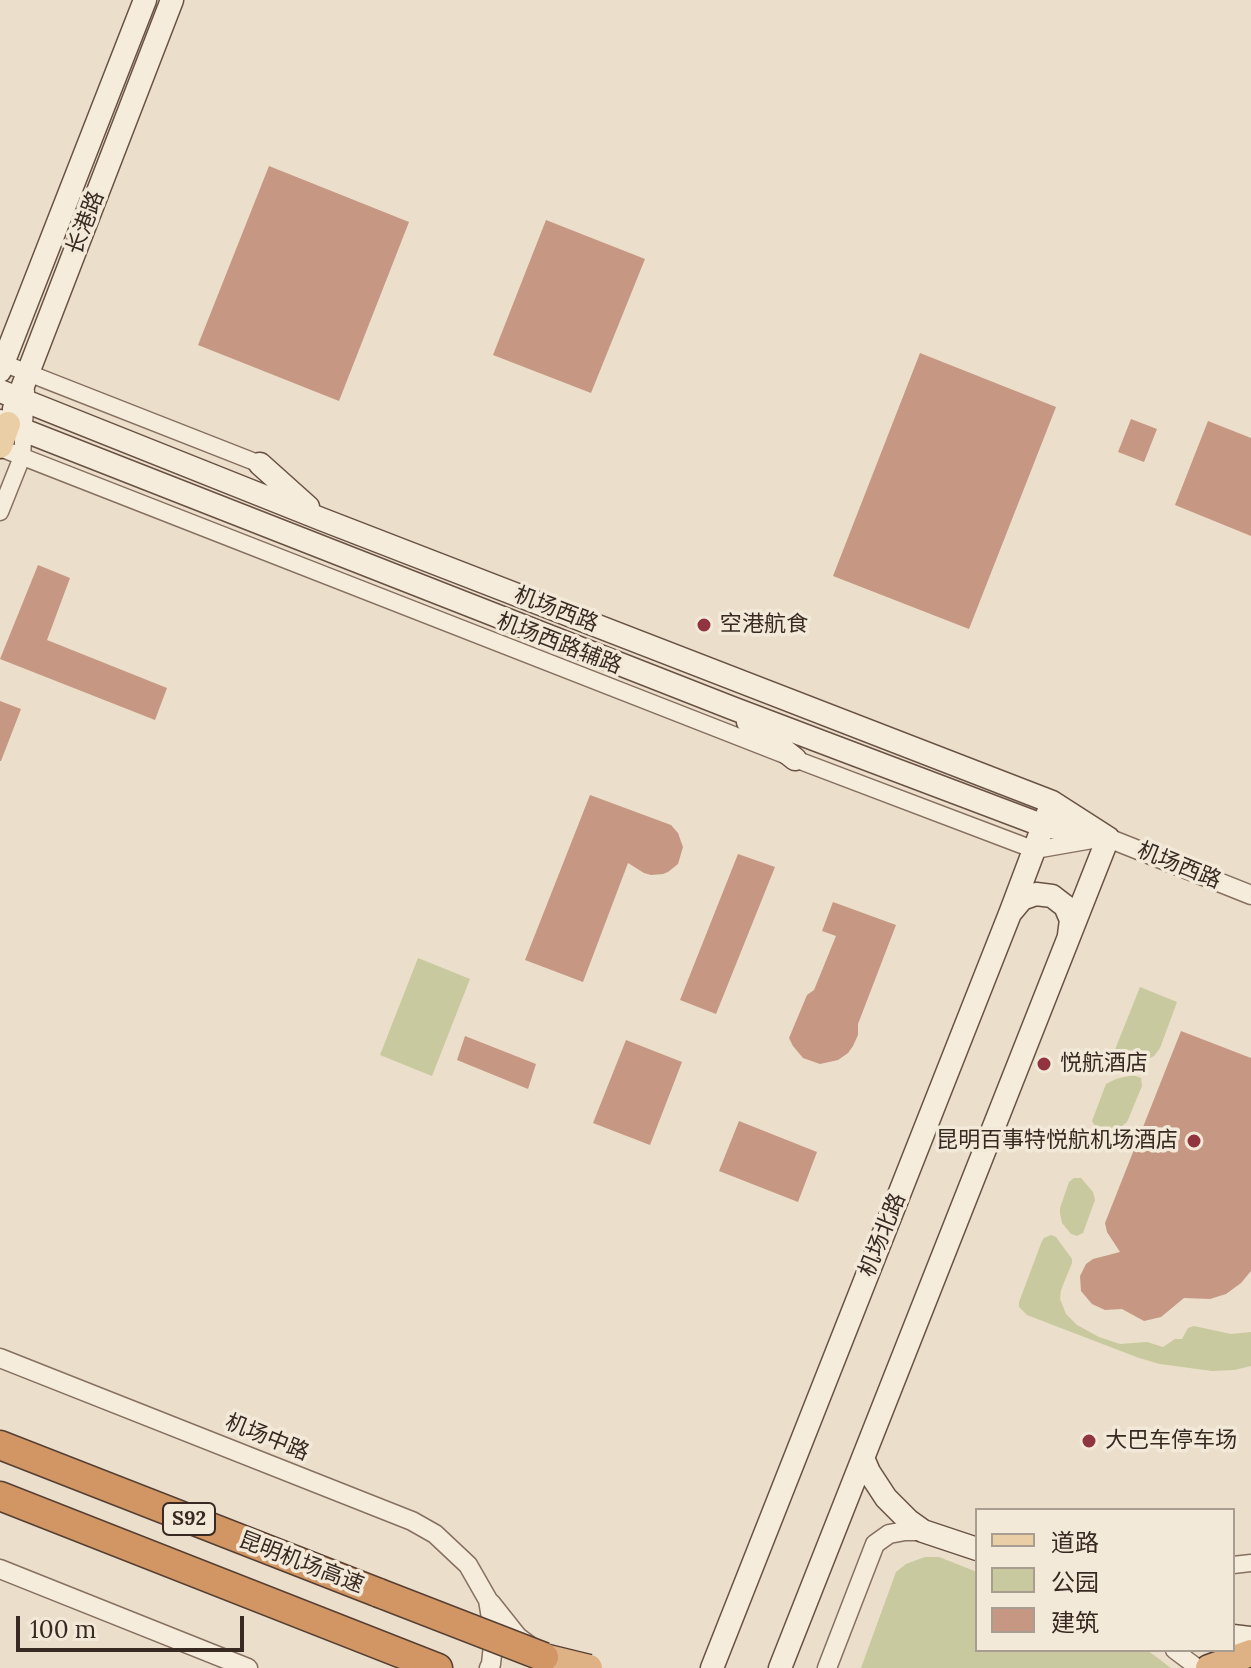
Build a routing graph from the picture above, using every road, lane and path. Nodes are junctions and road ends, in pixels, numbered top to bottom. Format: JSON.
{"nodes":[{"id":1,"x":145,"y":0,"type":"edge"},
{"id":2,"x":172,"y":0,"type":"edge"},
{"id":3,"x":1,"y":366,"type":"edge"},
{"id":4,"x":27,"y":373,"type":"junction"},
{"id":5,"x":14,"y":397,"type":"edge"},
{"id":6,"x":9,"y":438,"type":"edge"},
{"id":7,"x":260,"y":464,"type":"joint"},
{"id":8,"x":0,"y":512,"type":"edge"},
{"id":9,"x":321,"y":519,"type":"junction"},
{"id":10,"x":732,"y":708,"type":"junction"},
{"id":11,"x":795,"y":759,"type":"junction"},
{"id":12,"x":1052,"y":802,"type":"junction"},
{"id":13,"x":1044,"y":826,"type":"junction"},
{"id":14,"x":1108,"y":838,"type":"junction"},
{"id":15,"x":1035,"y":850,"type":"junction"},
{"id":16,"x":1251,"y":895,"type":"edge"},
{"id":17,"x":1011,"y":911,"type":"junction"},
{"id":18,"x":1069,"y":936,"type":"junction"},
{"id":19,"x":0,"y":1358,"type":"edge"},
{"id":20,"x":0,"y":1445,"type":"edge"},
{"id":21,"x":863,"y":1458,"type":"junction"},
{"id":22,"x":0,"y":1496,"type":"edge"},
{"id":23,"x":923,"y":1531,"type":"junction"},
{"id":24,"x":975,"y":1548,"type":"edge"},
{"id":25,"x":0,"y":1569,"type":"edge"},
{"id":26,"x":488,"y":1600,"type":"junction"},
{"id":27,"x":1177,"y":1652,"type":"edge"},
{"id":28,"x":1251,"y":1653,"type":"edge"},
{"id":29,"x":555,"y":1663,"type":"edge"},
{"id":30,"x":494,"y":1667,"type":"edge"},
{"id":31,"x":248,"y":1668,"type":"edge"},
{"id":32,"x":438,"y":1668,"type":"edge"},
{"id":33,"x":586,"y":1668,"type":"edge"},
{"id":34,"x":712,"y":1668,"type":"edge"},
{"id":35,"x":780,"y":1668,"type":"edge"},
{"id":36,"x":827,"y":1668,"type":"edge"},
{"id":37,"x":1198,"y":1668,"type":"edge"},
{"id":38,"x":1209,"y":1668,"type":"edge"}],
"edges":[{"from":1,"to":3,"type":"main road","name":"长港路"},
{"from":2,"to":4,"type":"main road","name":"长港路"},
{"from":3,"to":4,"type":"street"},
{"from":4,"to":5,"type":"main road","name":"长港路"},
{"from":4,"to":7,"type":"street"},
{"from":5,"to":6,"type":"main road","name":"长港路"},
{"from":5,"to":9,"type":"main road","name":"机场西路"},
{"from":6,"to":8,"type":"street"},
{"from":6,"to":10,"type":"main road","name":"机场西路"},
{"from":6,"to":11,"type":"street","name":"机场西路辅路"},
{"from":7,"to":9,"type":"main road"},
{"from":9,"to":12,"type":"main road","name":"机场西路"},
{"from":10,"to":11,"type":"main road"},
{"from":10,"to":13,"type":"main road","name":"机场西路"},
{"from":11,"to":15,"type":"street","name":"机场西路辅路"},
{"from":12,"to":13,"type":"main road","name":"机场北路"},
{"from":12,"to":14,"type":"main road","name":"机场西路"},
{"from":13,"to":14,"type":"main road","name":"机场西路"},
{"from":13,"to":15,"type":"main road","name":"机场北路"},
{"from":14,"to":15,"type":"street"},
{"from":14,"to":16,"type":"street","name":"机场西路"},
{"from":14,"to":18,"type":"main road"},
{"from":15,"to":17,"type":"main road","name":"机场北路"},
{"from":17,"to":18,"type":"main road"},
{"from":17,"to":34,"type":"main road","name":"机场北路"},
{"from":18,"to":21,"type":"main road"},
{"from":19,"to":26,"type":"street","name":"机场中路"},
{"from":20,"to":29,"type":"highway","name":"昆明机场高速","number":"S92","bridge":true},
{"from":21,"to":23,"type":"main road"},
{"from":21,"to":35,"type":"main road"},
{"from":22,"to":32,"type":"highway","number":"S92"},
{"from":23,"to":24,"type":"main road"},
{"from":23,"to":36,"type":"street"},
{"from":25,"to":31,"type":"street"},
{"from":26,"to":30,"type":"street","name":"机场中路"},
{"from":26,"to":33,"type":"street","name":"机场中路"},
{"from":27,"to":37,"type":"street"},
{"from":28,"to":38,"type":"highway"},
{"from":29,"to":33,"type":"highway","bridge":true}]}
